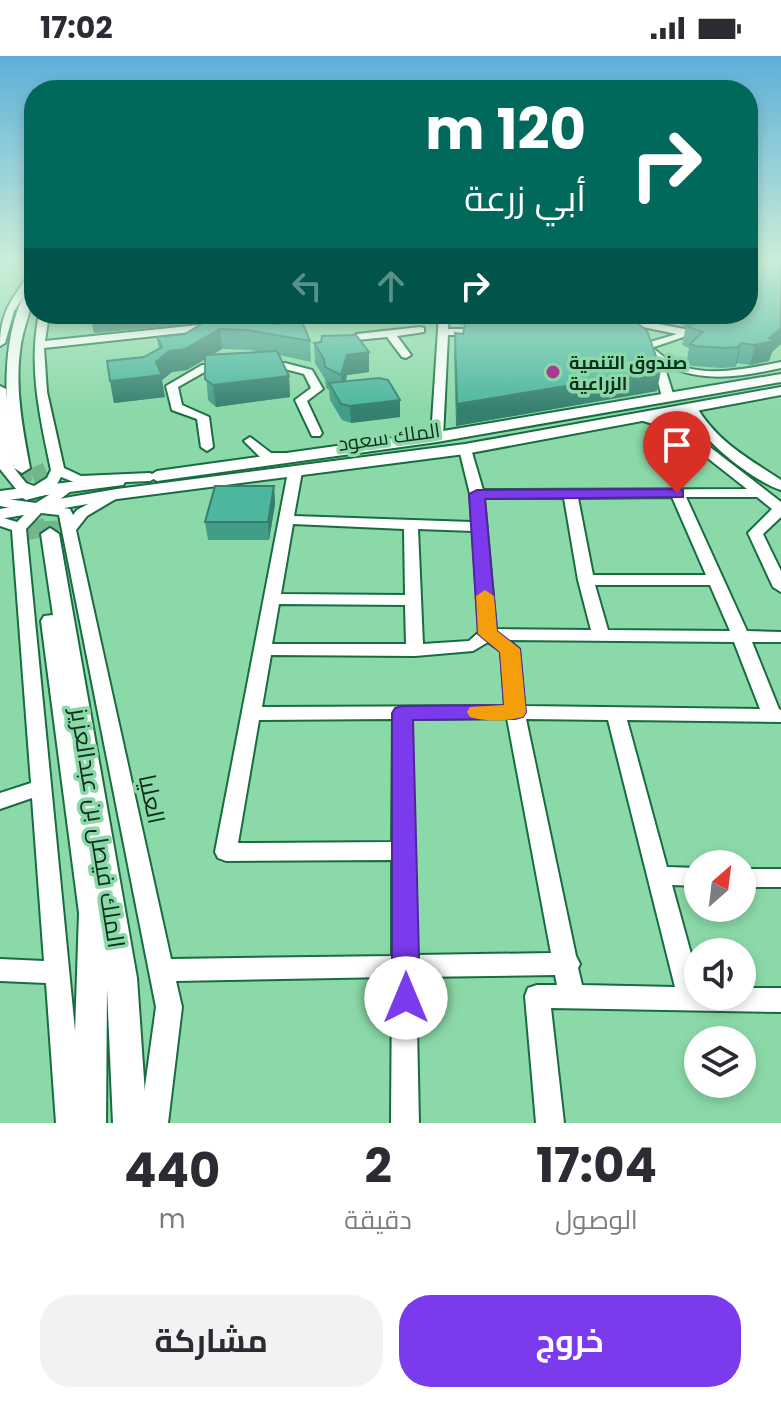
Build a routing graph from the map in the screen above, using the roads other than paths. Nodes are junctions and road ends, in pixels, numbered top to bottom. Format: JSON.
{"nodes":[{"id":1,"x":9,"y":311,"type":"edge"},
{"id":2,"x":22,"y":311,"type":"edge"},
{"id":3,"x":29,"y":324,"type":"edge"},
{"id":4,"x":42,"y":324,"type":"edge"},
{"id":5,"x":237,"y":324,"type":"edge"},
{"id":6,"x":444,"y":324,"type":"edge"},
{"id":7,"x":420,"y":330,"type":"dead end"},
{"id":8,"x":645,"y":330,"type":"edge"},
{"id":9,"x":444,"y":332,"type":"junction"},
{"id":10,"x":491,"y":332,"type":"edge"},
{"id":11,"x":390,"y":333,"type":"junction"},
{"id":12,"x":631,"y":335,"type":"edge"},
{"id":13,"x":357,"y":337,"type":"edge"},
{"id":14,"x":0,"y":343,"type":"edge"},
{"id":15,"x":39,"y":345,"type":"junction"},
{"id":16,"x":406,"y":355,"type":"dead end"},
{"id":17,"x":657,"y":358,"type":"junction"},
{"id":18,"x":781,"y":365,"type":"edge"},
{"id":19,"x":237,"y":367,"type":"edge"},
{"id":20,"x":253,"y":367,"type":"edge"},
{"id":21,"x":781,"y":378,"type":"edge"},
{"id":22,"x":0,"y":389,"type":"edge"},
{"id":23,"x":781,"y":391,"type":"edge"},
{"id":24,"x":668,"y":397,"type":"junction"},
{"id":25,"x":692,"y":409,"type":"junction"},
{"id":26,"x":644,"y":417,"type":"junction"},
{"id":27,"x":316,"y":433,"type":"dead end"},
{"id":28,"x":437,"y":437,"type":"junction"},
{"id":29,"x":250,"y":441,"type":"dead end"},
{"id":30,"x":207,"y":447,"type":"dead end"},
{"id":31,"x":703,"y":448,"type":"junction"},
{"id":32,"x":465,"y":449,"type":"junction"},
{"id":33,"x":734,"y":453,"type":"junction"},
{"id":34,"x":292,"y":465,"type":"junction"},
{"id":35,"x":16,"y":471,"type":"edge"},
{"id":36,"x":781,"y":486,"type":"edge"},
{"id":37,"x":55,"y":493,"type":"junction"},
{"id":38,"x":677,"y":493,"type":"junction"},
{"id":39,"x":760,"y":493,"type":"junction"},
{"id":40,"x":117,"y":494,"type":"junction"},
{"id":41,"x":477,"y":494,"type":"junction"},
{"id":42,"x":571,"y":496,"type":"junction"},
{"id":43,"x":781,"y":509,"type":"edge"},
{"id":44,"x":19,"y":518,"type":"edge"},
{"id":45,"x":289,"y":520,"type":"junction"},
{"id":46,"x":411,"y":525,"type":"junction"},
{"id":47,"x":480,"y":527,"type":"junction"},
{"id":48,"x":586,"y":580,"type":"junction"},
{"id":49,"x":715,"y":580,"type":"junction"},
{"id":50,"x":781,"y":587,"type":"edge"},
{"id":51,"x":274,"y":599,"type":"junction"},
{"id":52,"x":413,"y":600,"type":"junction"},
{"id":53,"x":488,"y":634,"type":"junction"},
{"id":54,"x":601,"y":636,"type":"junction"},
{"id":55,"x":741,"y":637,"type":"junction"},
{"id":56,"x":781,"y":637,"type":"edge"},
{"id":57,"x":264,"y":649,"type":"junction"},
{"id":58,"x":415,"y":650,"type":"junction"},
{"id":59,"x":515,"y":712,"type":"junction"},
{"id":60,"x":402,"y":713,"type":"junction"},
{"id":61,"x":252,"y":714,"type":"junction"},
{"id":62,"x":616,"y":714,"type":"junction"},
{"id":63,"x":776,"y":716,"type":"edge"},
{"id":64,"x":40,"y":788,"type":"junction"},
{"id":65,"x":0,"y":801,"type":"edge"},
{"id":66,"x":404,"y":851,"type":"junction"},
{"id":67,"x":661,"y":876,"type":"junction"},
{"id":68,"x":684,"y":877,"type":"edge"},
{"id":69,"x":756,"y":878,"type":"edge"},
{"id":70,"x":781,"y":878,"type":"edge"},
{"id":71,"x":568,"y":964,"type":"junction"},
{"id":72,"x":406,"y":967,"type":"junction"},
{"id":73,"x":0,"y":970,"type":"edge"},
{"id":74,"x":161,"y":970,"type":"junction"},
{"id":75,"x":684,"y":970,"type":"edge"},
{"id":76,"x":55,"y":972,"type":"junction"},
{"id":77,"x":572,"y":997,"type":"junction"},
{"id":78,"x":684,"y":999,"type":"edge"},
{"id":79,"x":756,"y":1000,"type":"edge"},
{"id":80,"x":781,"y":1000,"type":"edge"},
{"id":81,"x":70,"y":1123,"type":"edge"},
{"id":82,"x":89,"y":1123,"type":"edge"},
{"id":83,"x":130,"y":1123,"type":"edge"},
{"id":84,"x":154,"y":1123,"type":"edge"},
{"id":85,"x":405,"y":1123,"type":"edge"},
{"id":86,"x":550,"y":1123,"type":"edge"}],
"edges":[{"from":1,"to":14,"type":"street"},
{"from":2,"to":35,"type":"main road"},
{"from":3,"to":35,"type":"main road"},
{"from":4,"to":15,"type":"street"},
{"from":5,"to":15,"type":"street"},
{"from":6,"to":9,"type":"street"},
{"from":7,"to":11,"type":"street"},
{"from":8,"to":12,"type":"street"},
{"from":8,"to":17,"type":"street"},
{"from":9,"to":10,"type":"street"},
{"from":9,"to":28,"type":"street"},
{"from":11,"to":13,"type":"street"},
{"from":11,"to":16,"type":"street"},
{"from":15,"to":37,"type":"street"},
{"from":17,"to":18,"type":"street"},
{"from":17,"to":24,"type":"street"},
{"from":19,"to":30,"type":"street"},
{"from":20,"to":27,"type":"street"},
{"from":21,"to":24,"type":"main road","name":"الملك سعود"},
{"from":22,"to":35,"type":"street"},
{"from":23,"to":25,"type":"main road","name":"الملك سعود"},
{"from":24,"to":28,"type":"main road","name":"الملك سعود"},
{"from":25,"to":26,"type":"main road","name":"الملك سعود"},
{"from":25,"to":33,"type":"street"},
{"from":26,"to":31,"type":"street"},
{"from":26,"to":32,"type":"main road","name":"الملك سعود"},
{"from":28,"to":34,"type":"main road","name":"الملك سعود"},
{"from":29,"to":34,"type":"street"},
{"from":31,"to":33,"type":"street"},
{"from":31,"to":39,"type":"street"},
{"from":32,"to":34,"type":"main road","name":"الملك سعود"},
{"from":32,"to":41,"type":"street"},
{"from":33,"to":36,"type":"street"},
{"from":34,"to":37,"type":"main road","name":"الملك سعود"},
{"from":34,"to":40,"type":"main road","name":"الملك سعود"},
{"from":34,"to":45,"type":"street"},
{"from":35,"to":37,"type":"street"},
{"from":37,"to":40,"type":"main road","name":"الملك سعود"},
{"from":37,"to":44,"type":"street"},
{"from":37,"to":44,"type":"main road","name":"الملك سعود"},
{"from":37,"to":44,"type":"street"},
{"from":38,"to":39,"type":"street"},
{"from":38,"to":42,"type":"street"},
{"from":38,"to":49,"type":"street"},
{"from":39,"to":43,"type":"street"},
{"from":40,"to":44,"type":"street"},
{"from":41,"to":42,"type":"street"},
{"from":41,"to":47,"type":"street"},
{"from":42,"to":48,"type":"street"},
{"from":43,"to":50,"type":"street"},
{"from":44,"to":64,"type":"street"},
{"from":44,"to":74,"type":"street","name":"العليا"},
{"from":44,"to":82,"type":"main road","name":"الملك فيصل بن عبدالعزيز"},
{"from":44,"to":83,"type":"main road","name":"الملك فيصل بن عبدالعزيز"},
{"from":45,"to":46,"type":"street"},
{"from":45,"to":51,"type":"street"},
{"from":46,"to":47,"type":"street"},
{"from":46,"to":52,"type":"street"},
{"from":47,"to":53,"type":"street"},
{"from":48,"to":49,"type":"street"},
{"from":48,"to":54,"type":"street"},
{"from":49,"to":55,"type":"street"},
{"from":51,"to":52,"type":"street"},
{"from":51,"to":57,"type":"street"},
{"from":52,"to":58,"type":"street"},
{"from":53,"to":54,"type":"street"},
{"from":53,"to":58,"type":"street"},
{"from":53,"to":59,"type":"street"},
{"from":54,"to":55,"type":"street"},
{"from":55,"to":56,"type":"street"},
{"from":55,"to":63,"type":"street"},
{"from":57,"to":58,"type":"street"},
{"from":57,"to":61,"type":"street"},
{"from":59,"to":60,"type":"street"},
{"from":59,"to":62,"type":"street"},
{"from":59,"to":71,"type":"street"},
{"from":60,"to":61,"type":"street"},
{"from":60,"to":66,"type":"street"},
{"from":61,"to":66,"type":"street"},
{"from":62,"to":63,"type":"street"},
{"from":62,"to":67,"type":"street"},
{"from":64,"to":65,"type":"street"},
{"from":64,"to":76,"type":"street"},
{"from":66,"to":72,"type":"street"},
{"from":67,"to":68,"type":"street"},
{"from":67,"to":75,"type":"street"},
{"from":69,"to":70,"type":"street"},
{"from":71,"to":72,"type":"street"},
{"from":71,"to":77,"type":"street"},
{"from":72,"to":74,"type":"street"},
{"from":72,"to":85,"type":"street"},
{"from":73,"to":76,"type":"street"},
{"from":74,"to":84,"type":"street","name":"العليا"},
{"from":76,"to":81,"type":"street"},
{"from":77,"to":78,"type":"street"},
{"from":77,"to":86,"type":"street"},
{"from":79,"to":80,"type":"street"}]}
